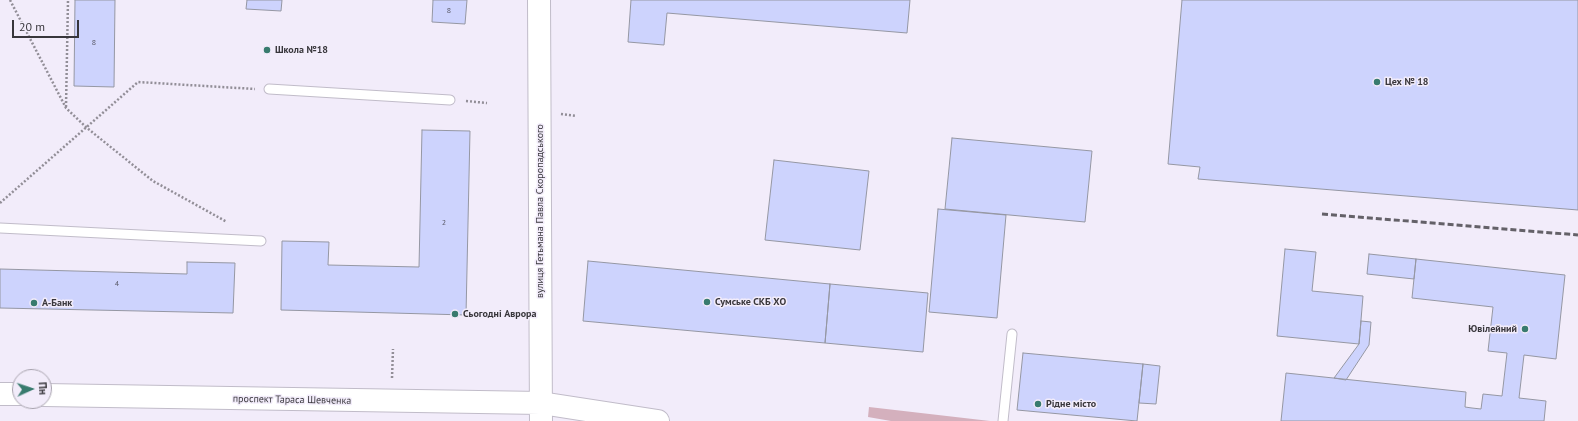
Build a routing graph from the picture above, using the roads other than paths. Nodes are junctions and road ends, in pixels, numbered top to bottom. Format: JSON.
{"nodes":[{"id":1,"x":539,"y":0,"type":"edge"},
{"id":2,"x":269,"y":89,"type":"road end"},
{"id":3,"x":450,"y":100,"type":"road end"},
{"id":4,"x":0,"y":228,"type":"edge"},
{"id":5,"x":261,"y":241,"type":"dead end"},
{"id":6,"x":1012,"y":334,"type":"dead end"},
{"id":7,"x":0,"y":394,"type":"edge"},
{"id":8,"x":12,"y":394,"type":"edge"},
{"id":9,"x":52,"y":395,"type":"edge"},
{"id":10,"x":541,"y":412,"type":"edge"},
{"id":11,"x":658,"y":421,"type":"edge"},
{"id":12,"x":1003,"y":421,"type":"edge"}],
"edges":[{"from":1,"to":10,"type":"main road","name":"вулиця Гетьмана Павла Скоропадського"},
{"from":2,"to":3,"type":"lane"},
{"from":4,"to":5,"type":"lane"},
{"from":6,"to":12,"type":"lane"},
{"from":7,"to":8,"type":"main road"},
{"from":9,"to":10,"type":"main road","name":"проспект Тараса Шевченка"},
{"from":10,"to":11,"type":"main road","name":"проспект Тараса Шевченка"}]}
